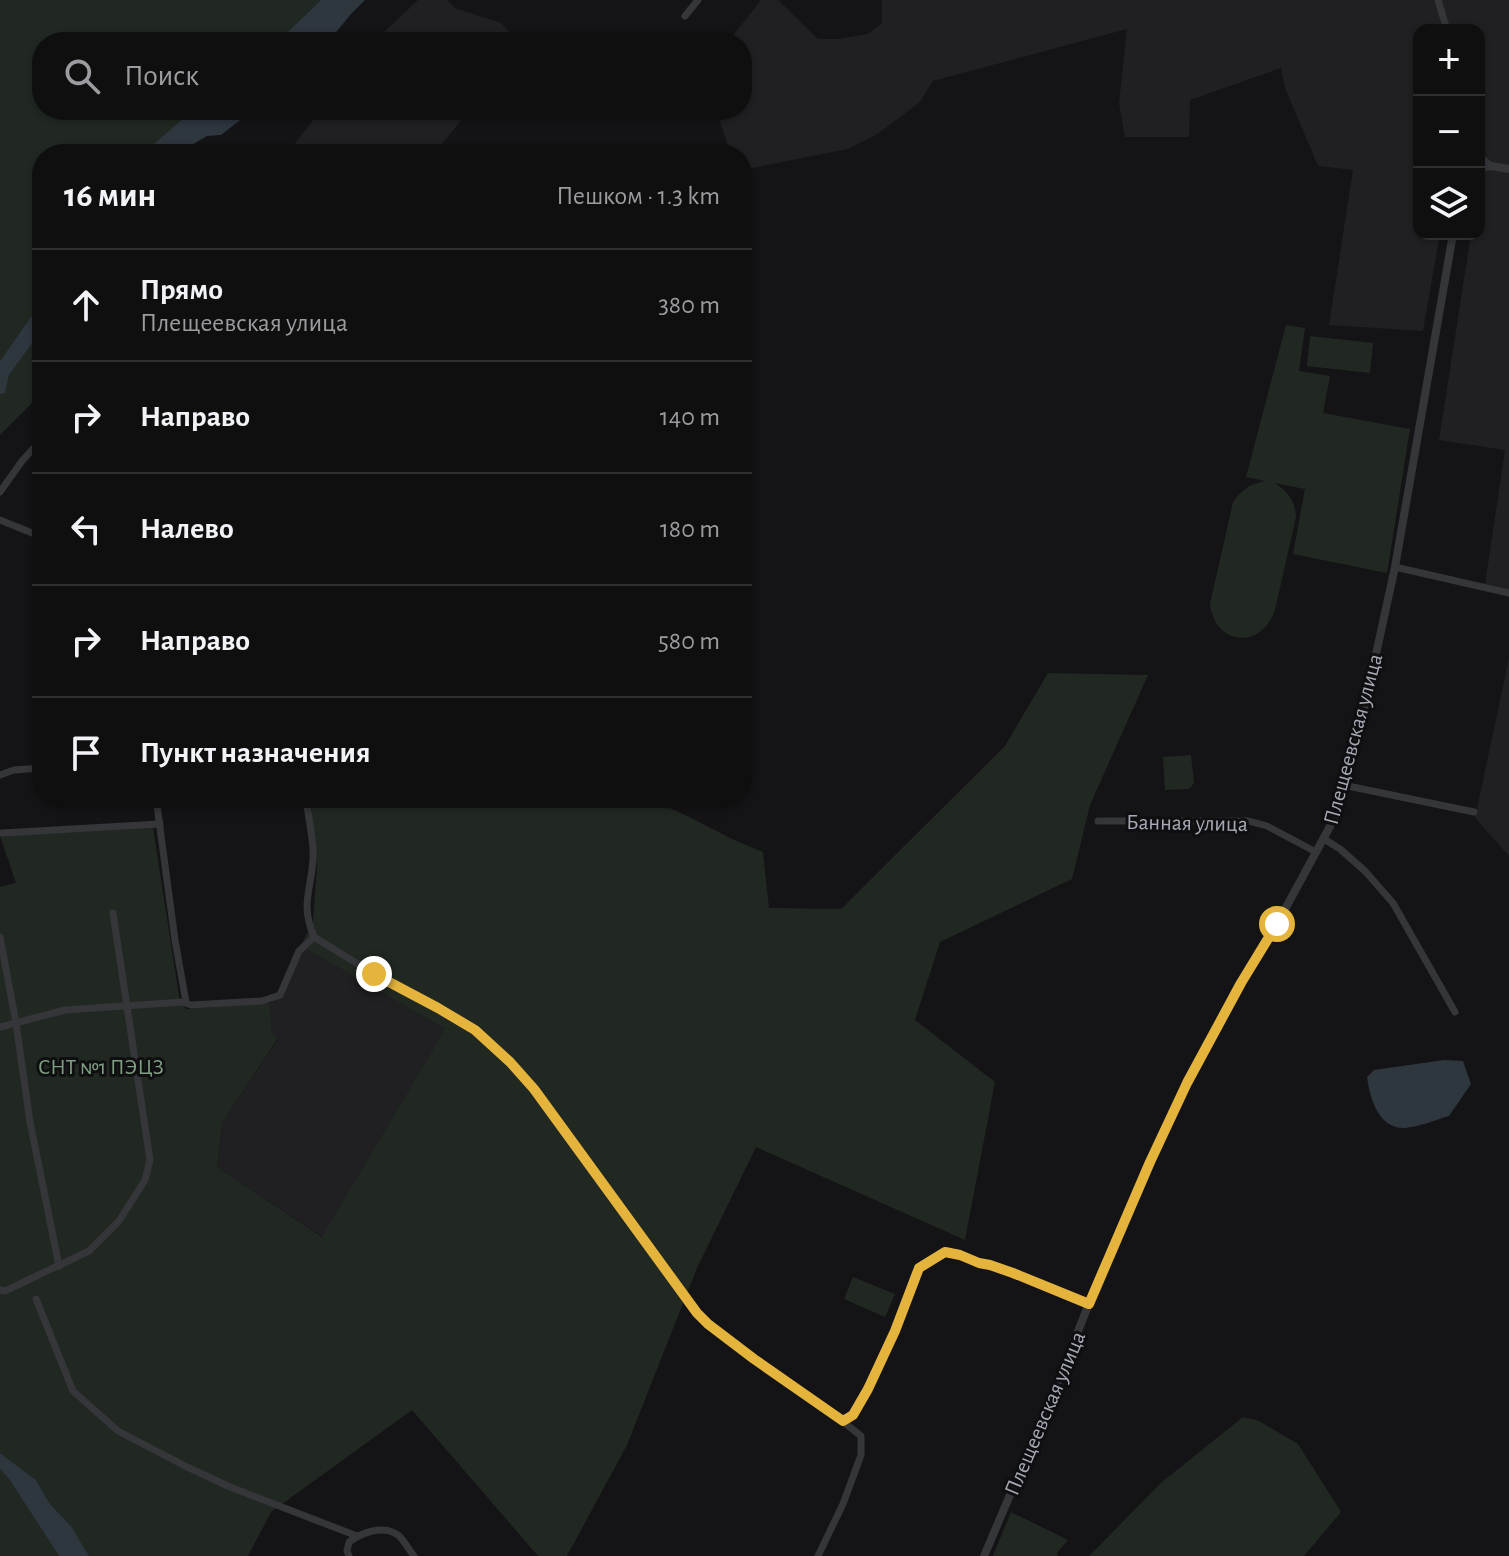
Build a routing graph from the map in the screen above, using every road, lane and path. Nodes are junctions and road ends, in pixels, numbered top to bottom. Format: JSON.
{"nodes":[{"id":1,"x":698,"y":0,"type":"edge"},
{"id":2,"x":1438,"y":0,"type":"edge"},
{"id":3,"x":685,"y":16,"type":"dead end"},
{"id":4,"x":1445,"y":24,"type":"edge"},
{"id":5,"x":1485,"y":161,"type":"edge"},
{"id":6,"x":1491,"y":166,"type":"junction"},
{"id":7,"x":1485,"y":167,"type":"edge"},
{"id":8,"x":1509,"y":169,"type":"edge"},
{"id":9,"x":1452,"y":240,"type":"edge"},
{"id":10,"x":32,"y":450,"type":"edge"},
{"id":11,"x":0,"y":492,"type":"edge"},
{"id":12,"x":0,"y":520,"type":"edge"},
{"id":13,"x":32,"y":533,"type":"edge"},
{"id":14,"x":1395,"y":567,"type":"junction"},
{"id":15,"x":1509,"y":593,"type":"edge"},
{"id":16,"x":32,"y":769,"type":"edge"},
{"id":17,"x":0,"y":775,"type":"edge"},
{"id":18,"x":1343,"y":785,"type":"junction"},
{"id":19,"x":158,"y":808,"type":"edge"},
{"id":20,"x":307,"y":808,"type":"edge"},
{"id":21,"x":1474,"y":812,"type":"dead end"},
{"id":22,"x":1098,"y":821,"type":"dead end"},
{"id":23,"x":160,"y":824,"type":"junction"},
{"id":24,"x":2,"y":833,"type":"edge"},
{"id":25,"x":1324,"y":839,"type":"junction"},
{"id":26,"x":1316,"y":852,"type":"junction"},
{"id":27,"x":113,"y":913,"type":"dead end"},
{"id":28,"x":0,"y":937,"type":"edge"},
{"id":29,"x":314,"y":937,"type":"junction"},
{"id":30,"x":186,"y":1002,"type":"junction"},
{"id":31,"x":126,"y":1007,"type":"junction"},
{"id":32,"x":1455,"y":1012,"type":"dead end"},
{"id":33,"x":16,"y":1023,"type":"junction"},
{"id":34,"x":0,"y":1027,"type":"edge"},
{"id":35,"x":59,"y":1266,"type":"junction"},
{"id":36,"x":0,"y":1290,"type":"edge"},
{"id":37,"x":36,"y":1299,"type":"dead end"},
{"id":38,"x":1089,"y":1304,"type":"junction"},
{"id":39,"x":843,"y":1421,"type":"junction"},
{"id":40,"x":357,"y":1536,"type":"junction"},
{"id":41,"x":349,"y":1556,"type":"edge"},
{"id":42,"x":414,"y":1556,"type":"edge"},
{"id":43,"x":818,"y":1556,"type":"edge"},
{"id":44,"x":984,"y":1556,"type":"edge"}],
"edges":[{"from":1,"to":3,"type":"street"},
{"from":2,"to":4,"type":"street"},
{"from":5,"to":6,"type":"street"},
{"from":6,"to":7,"type":"street"},
{"from":6,"to":8,"type":"street"},
{"from":9,"to":14,"type":"street","name":"Плещеевская улица"},
{"from":10,"to":11,"type":"street"},
{"from":12,"to":13,"type":"street"},
{"from":14,"to":15,"type":"street"},
{"from":14,"to":18,"type":"street","name":"Плещеевская улица"},
{"from":16,"to":17,"type":"street"},
{"from":18,"to":21,"type":"street"},
{"from":18,"to":25,"type":"street","name":"Плещеевская улица"},
{"from":19,"to":23,"type":"street"},
{"from":20,"to":29,"type":"street"},
{"from":22,"to":26,"type":"street","name":"Банная улица"},
{"from":23,"to":24,"type":"street"},
{"from":23,"to":30,"type":"street"},
{"from":25,"to":26,"type":"street","name":"Плещеевская улица"},
{"from":25,"to":32,"type":"street"},
{"from":26,"to":38,"type":"street","name":"Плещеевская улица"},
{"from":27,"to":31,"type":"street"},
{"from":28,"to":33,"type":"street"},
{"from":29,"to":30,"type":"street"},
{"from":29,"to":39,"type":"street"},
{"from":30,"to":31,"type":"street"},
{"from":31,"to":33,"type":"street"},
{"from":31,"to":35,"type":"street"},
{"from":33,"to":34,"type":"street"},
{"from":33,"to":35,"type":"street"},
{"from":35,"to":36,"type":"street"},
{"from":37,"to":40,"type":"street"},
{"from":38,"to":39,"type":"street"},
{"from":38,"to":44,"type":"street","name":"Плещеевская улица"},
{"from":39,"to":43,"type":"street"},
{"from":40,"to":41,"type":"street"},
{"from":40,"to":42,"type":"street"}]}
